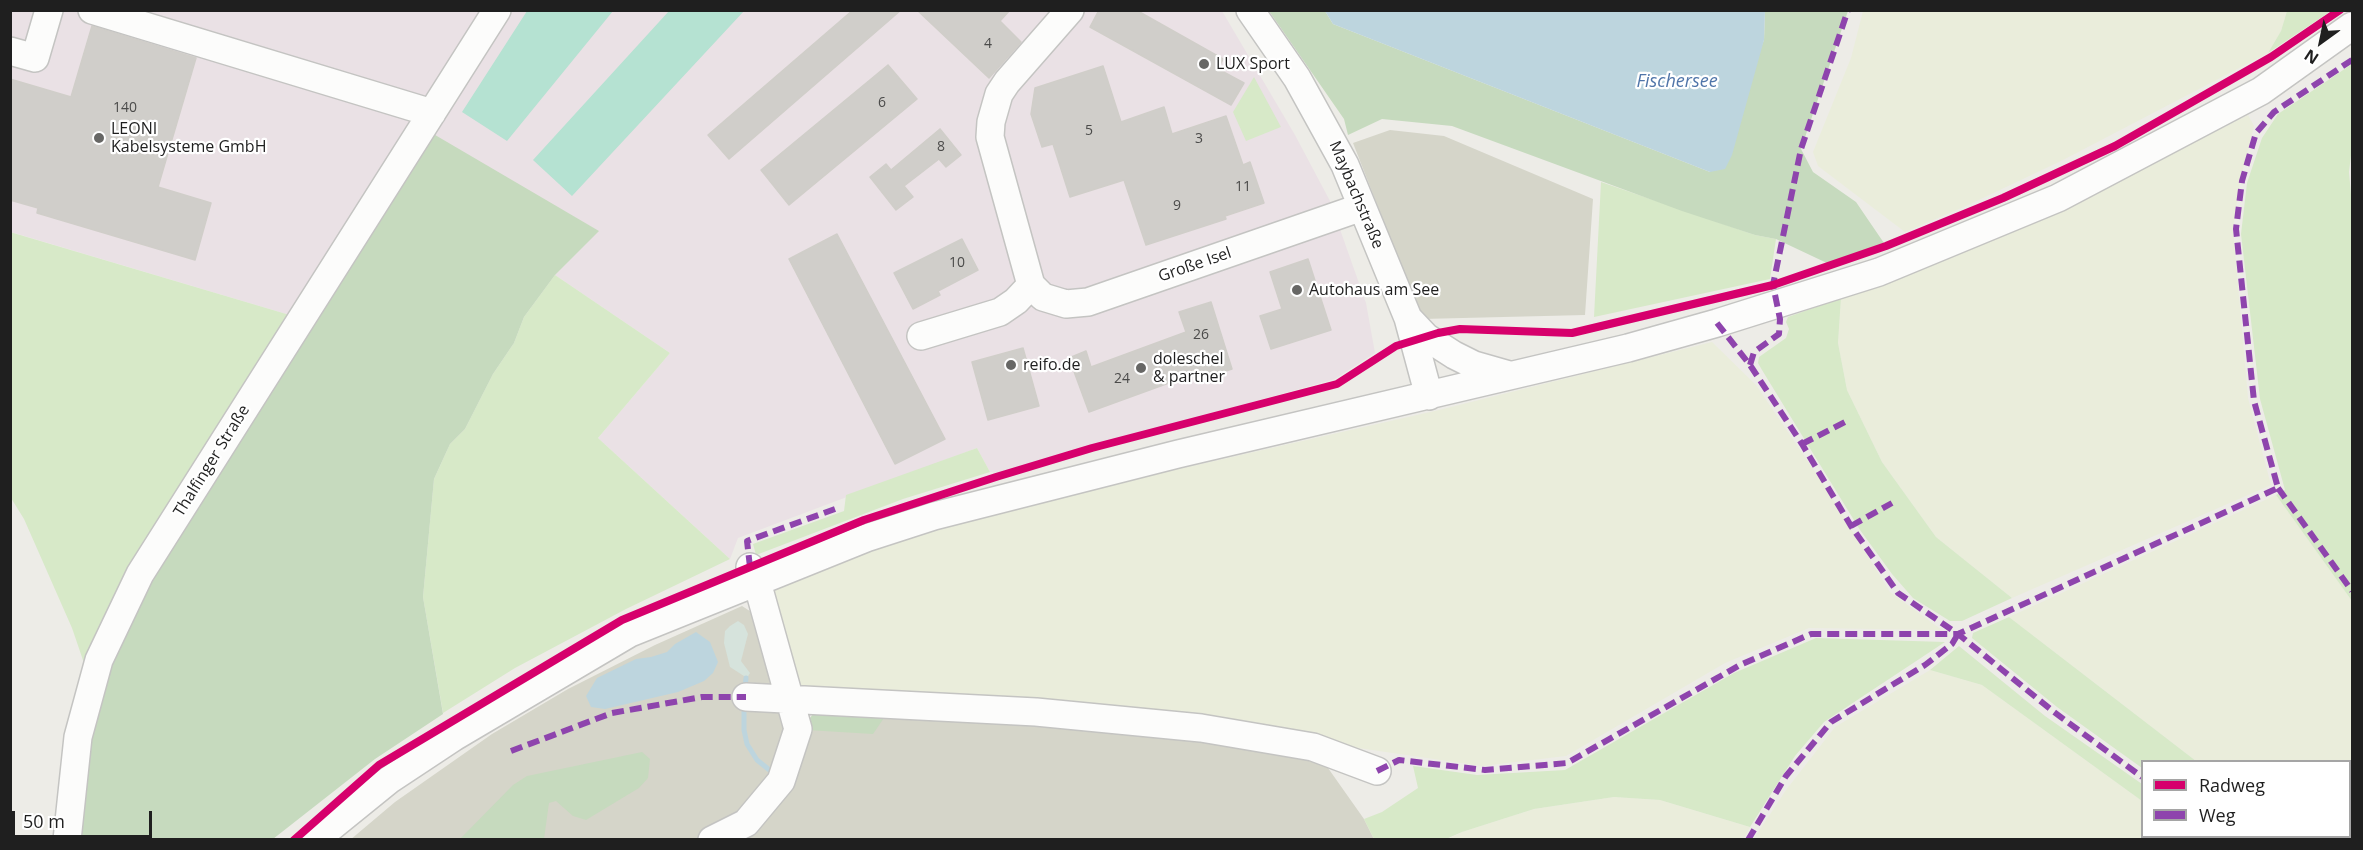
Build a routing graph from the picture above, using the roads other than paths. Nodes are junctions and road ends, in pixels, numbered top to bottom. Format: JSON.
{"nodes":[{"id":1,"x":49,"y":10,"type":"edge"},
{"id":2,"x":92,"y":10,"type":"edge"},
{"id":3,"x":497,"y":10,"type":"edge"},
{"id":4,"x":1070,"y":10,"type":"edge"},
{"id":5,"x":1250,"y":10,"type":"edge"},
{"id":6,"x":2352,"y":26,"type":"edge"},
{"id":7,"x":10,"y":51,"type":"edge"},
{"id":8,"x":432,"y":113,"type":"junction"},
{"id":9,"x":1362,"y":207,"type":"junction"},
{"id":10,"x":1031,"y":285,"type":"junction"},
{"id":11,"x":1408,"y":318,"type":"junction"},
{"id":12,"x":921,"y":336,"type":"dead end"},
{"id":13,"x":1513,"y":376,"type":"junction"},
{"id":14,"x":1429,"y":396,"type":"junction"},
{"id":15,"x":754,"y":574,"type":"junction"},
{"id":16,"x":746,"y":697,"type":"dead end"},
{"id":17,"x":790,"y":698,"type":"junction"},
{"id":18,"x":1377,"y":771,"type":"dead end"},
{"id":19,"x":67,"y":840,"type":"edge"},
{"id":20,"x":315,"y":840,"type":"edge"},
{"id":21,"x":712,"y":840,"type":"edge"}],
"edges":[{"from":1,"to":7,"type":"street"},
{"from":2,"to":8,"type":"street"},
{"from":3,"to":8,"type":"street","name":"Thalfinger Straße"},
{"from":4,"to":10,"type":"street"},
{"from":5,"to":9,"type":"street","name":"Maybachstraße"},
{"from":6,"to":13,"type":"street"},
{"from":8,"to":19,"type":"street","name":"Thalfinger Straße"},
{"from":9,"to":10,"type":"street","name":"Große Isel"},
{"from":9,"to":11,"type":"street","name":"Maybachstraße"},
{"from":10,"to":12,"type":"street"},
{"from":11,"to":13,"type":"street"},
{"from":11,"to":14,"type":"street","name":"Maybachstraße"},
{"from":13,"to":14,"type":"street"},
{"from":14,"to":15,"type":"street"},
{"from":15,"to":17,"type":"street"},
{"from":15,"to":20,"type":"street"},
{"from":16,"to":17,"type":"street"},
{"from":17,"to":18,"type":"street"},
{"from":17,"to":21,"type":"street"}]}
